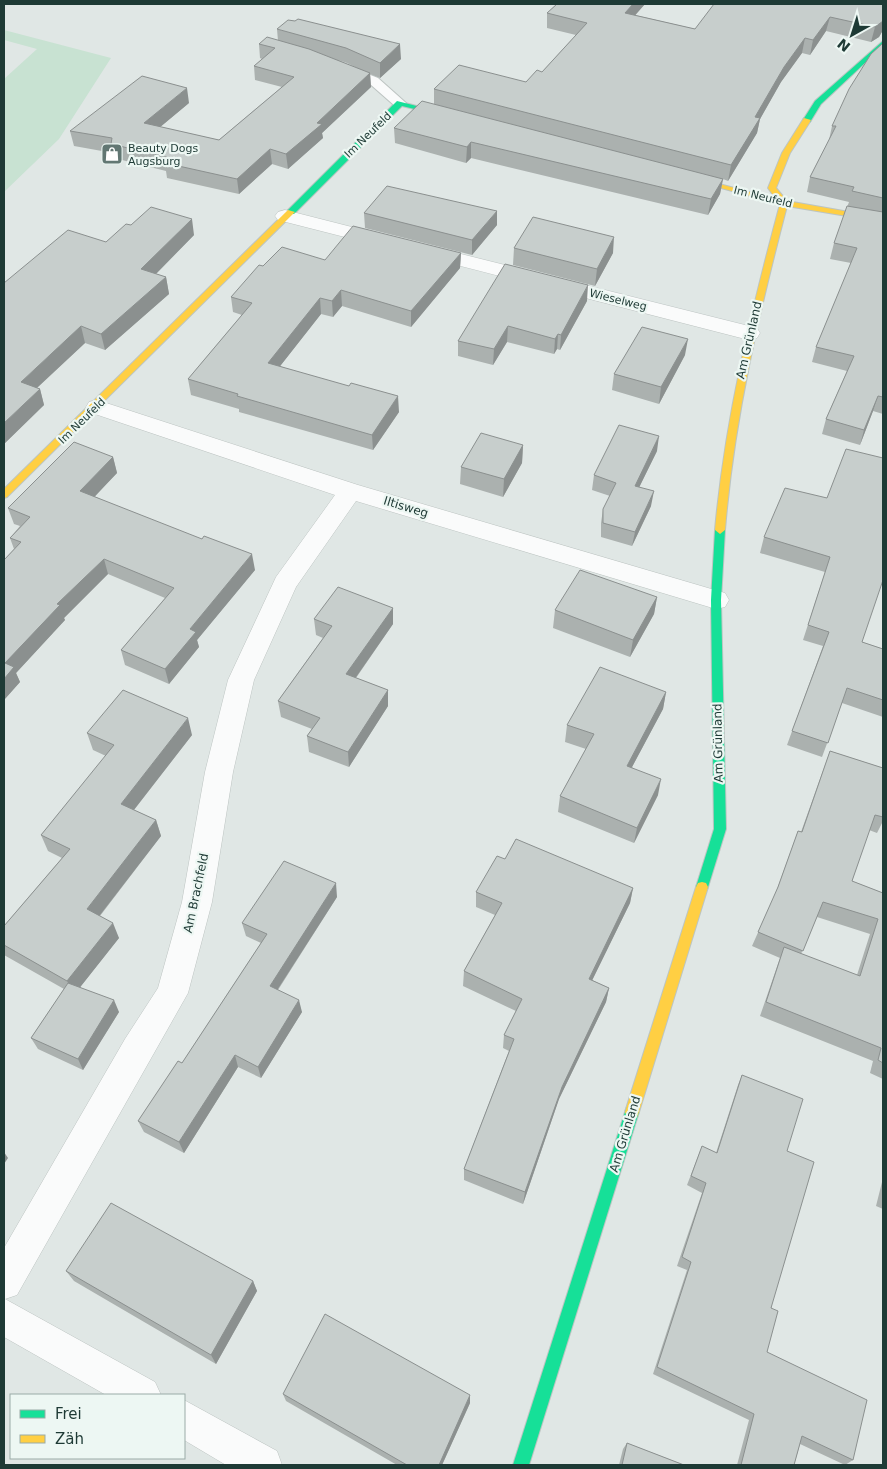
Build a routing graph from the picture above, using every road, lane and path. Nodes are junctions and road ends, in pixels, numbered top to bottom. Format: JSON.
{"nodes":[{"id":1,"x":883,"y":43,"type":"edge"},
{"id":2,"x":334,"y":65,"type":"edge"},
{"id":3,"x":400,"y":103,"type":"junction"},
{"id":4,"x":467,"y":120,"type":"edge"},
{"id":5,"x":673,"y":174,"type":"edge"},
{"id":6,"x":784,"y":202,"type":"junction"},
{"id":7,"x":285,"y":216,"type":"junction"},
{"id":8,"x":883,"y":220,"type":"edge"},
{"id":9,"x":748,"y":333,"type":"junction"},
{"id":10,"x":97,"y":407,"type":"junction"},
{"id":11,"x":350,"y":490,"type":"junction"},
{"id":12,"x":4,"y":495,"type":"edge"},
{"id":13,"x":716,"y":600,"type":"junction"},
{"id":14,"x":4,"y":1282,"type":"edge"},
{"id":15,"x":4,"y":1317,"type":"edge"},
{"id":16,"x":140,"y":1394,"type":"edge"},
{"id":17,"x":185,"y":1420,"type":"edge"},
{"id":18,"x":263,"y":1465,"type":"edge"},
{"id":19,"x":521,"y":1465,"type":"edge"}],
"edges":[{"from":1,"to":6,"type":"street"},
{"from":2,"to":3,"type":"lane"},
{"from":3,"to":4,"type":"street","name":"Im Neufeld"},
{"from":3,"to":7,"type":"street","name":"Im Neufeld"},
{"from":5,"to":6,"type":"street","name":"Im Neufeld"},
{"from":6,"to":8,"type":"street","name":"Im Neufeld"},
{"from":6,"to":9,"type":"street","name":"Am Grünland"},
{"from":7,"to":9,"type":"street","name":"Wieselweg"},
{"from":7,"to":10,"type":"street","name":"Im Neufeld"},
{"from":9,"to":13,"type":"street","name":"Am Grünland"},
{"from":10,"to":11,"type":"street","name":"Iltisweg"},
{"from":10,"to":12,"type":"street","name":"Im Neufeld"},
{"from":11,"to":13,"type":"street","name":"Iltisweg"},
{"from":11,"to":14,"type":"street","name":"Am Brachfeld"},
{"from":13,"to":19,"type":"street","name":"Am Grünland"},
{"from":15,"to":16,"type":"street"},
{"from":17,"to":18,"type":"street"}]}
